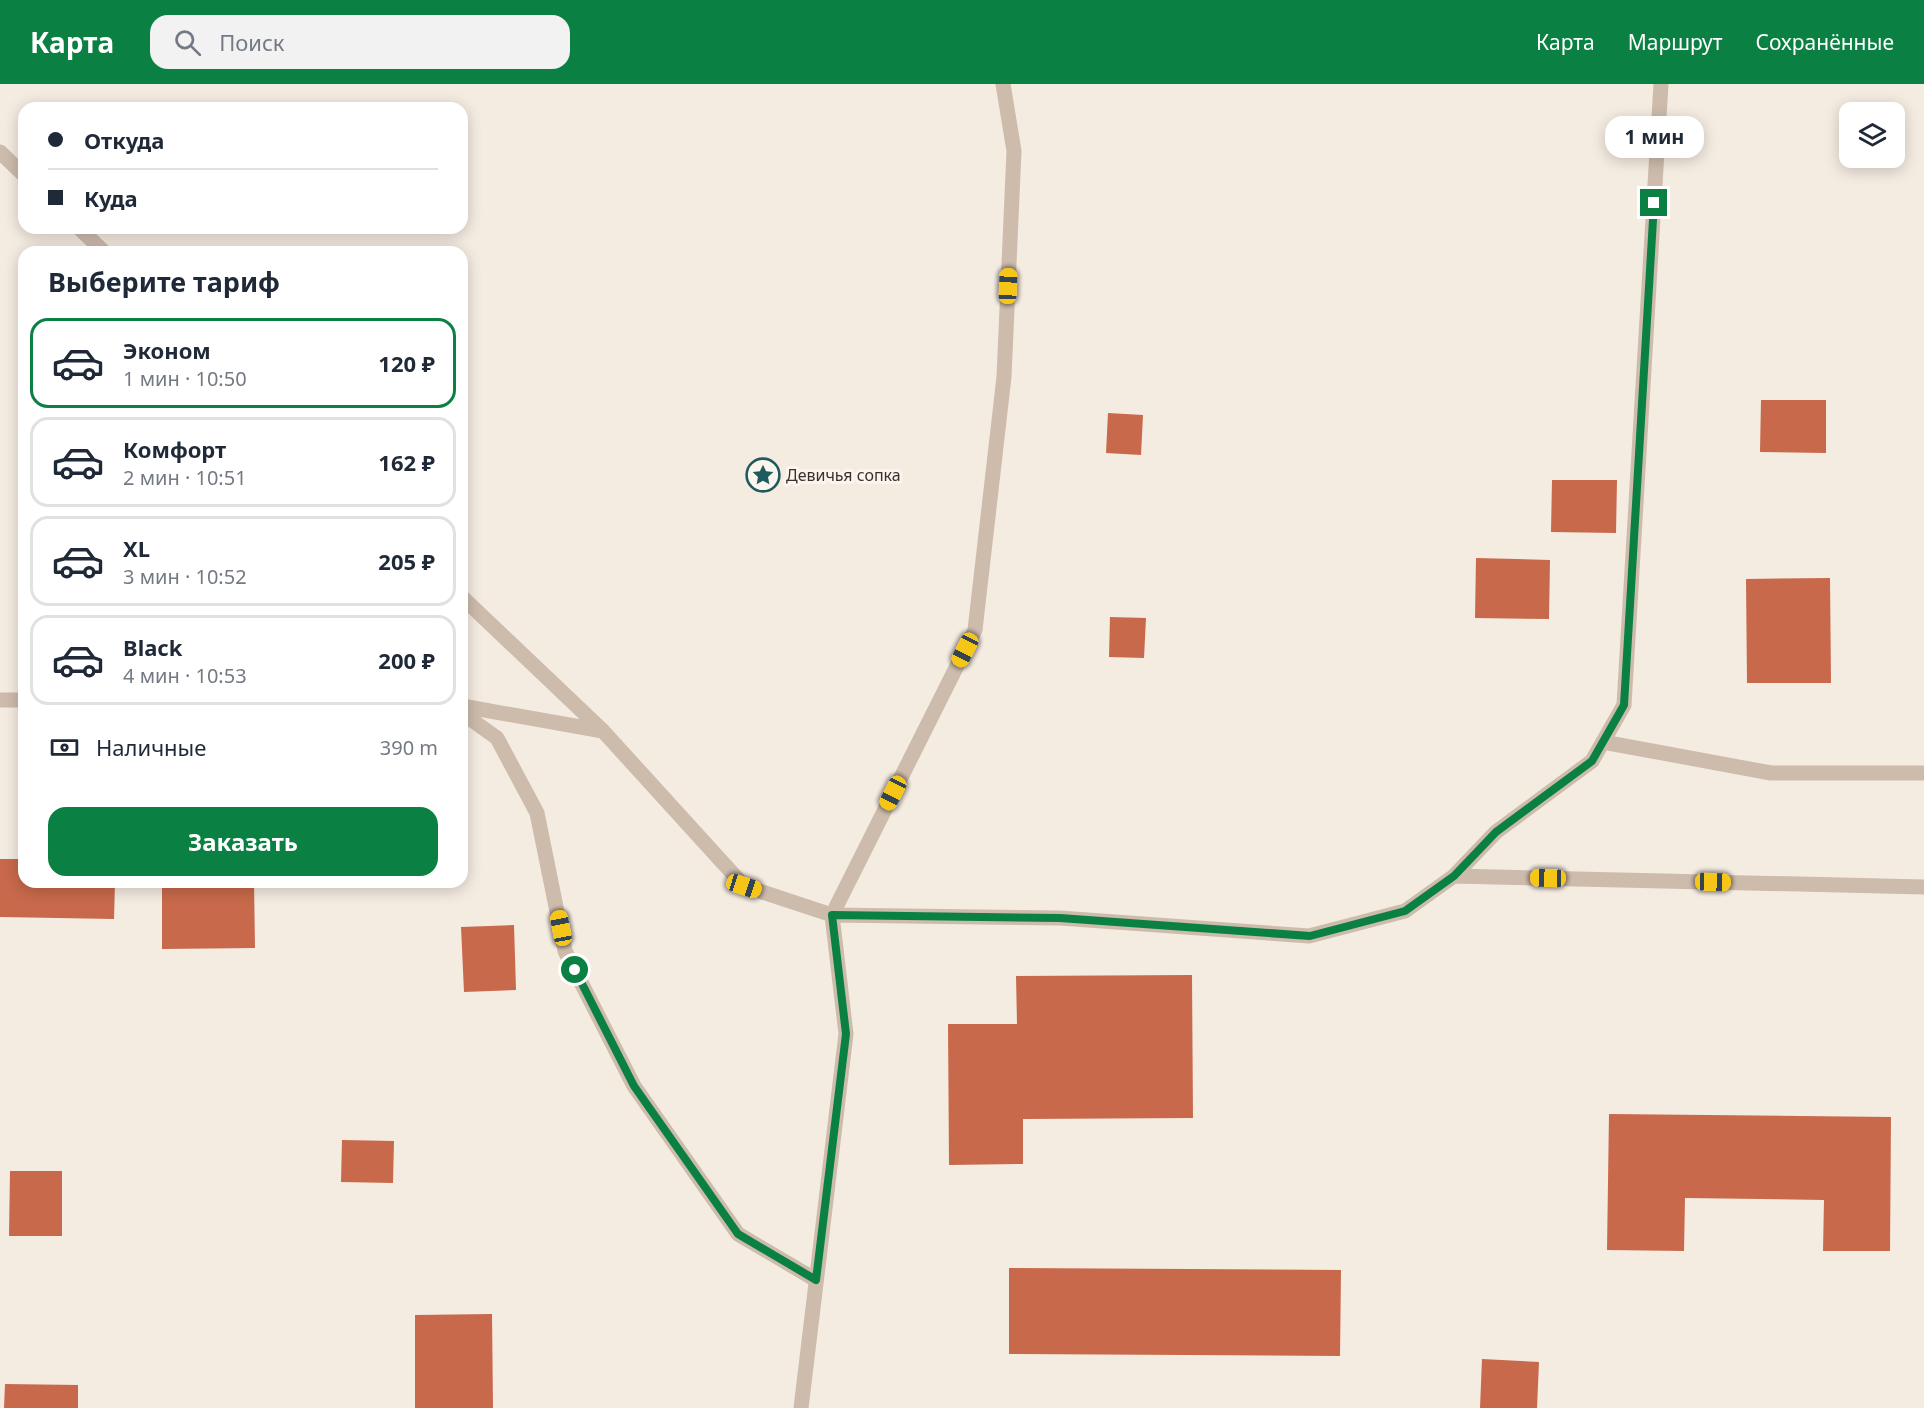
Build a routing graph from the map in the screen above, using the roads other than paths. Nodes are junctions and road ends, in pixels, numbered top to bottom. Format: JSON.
{"nodes":[{"id":1,"x":1003,"y":84,"type":"edge"},
{"id":2,"x":1662,"y":84,"type":"edge"},
{"id":3,"x":0,"y":152,"type":"edge"},
{"id":4,"x":18,"y":169,"type":"edge"},
{"id":5,"x":85,"y":234,"type":"edge"},
{"id":6,"x":98,"y":246,"type":"edge"},
{"id":7,"x":468,"y":603,"type":"edge"},
{"id":8,"x":0,"y":700,"type":"edge"},
{"id":9,"x":18,"y":700,"type":"edge"},
{"id":10,"x":468,"y":707,"type":"edge"},
{"id":11,"x":468,"y":717,"type":"edge"},
{"id":12,"x":603,"y":731,"type":"junction"},
{"id":13,"x":1603,"y":742,"type":"junction"},
{"id":14,"x":1924,"y":773,"type":"edge"},
{"id":15,"x":1454,"y":876,"type":"junction"},
{"id":16,"x":1924,"y":887,"type":"edge"},
{"id":17,"x":832,"y":915,"type":"junction"},
{"id":18,"x":816,"y":1280,"type":"junction"},
{"id":19,"x":801,"y":1408,"type":"edge"}],
"edges":[{"from":1,"to":17,"type":"street"},
{"from":2,"to":13,"type":"street"},
{"from":3,"to":4,"type":"street"},
{"from":5,"to":6,"type":"street"},
{"from":7,"to":12,"type":"street"},
{"from":8,"to":9,"type":"street"},
{"from":10,"to":12,"type":"street"},
{"from":11,"to":18,"type":"street"},
{"from":12,"to":17,"type":"street"},
{"from":13,"to":14,"type":"street"},
{"from":13,"to":15,"type":"street"},
{"from":15,"to":16,"type":"street"},
{"from":15,"to":17,"type":"street"},
{"from":17,"to":18,"type":"street"},
{"from":18,"to":19,"type":"street"}]}
